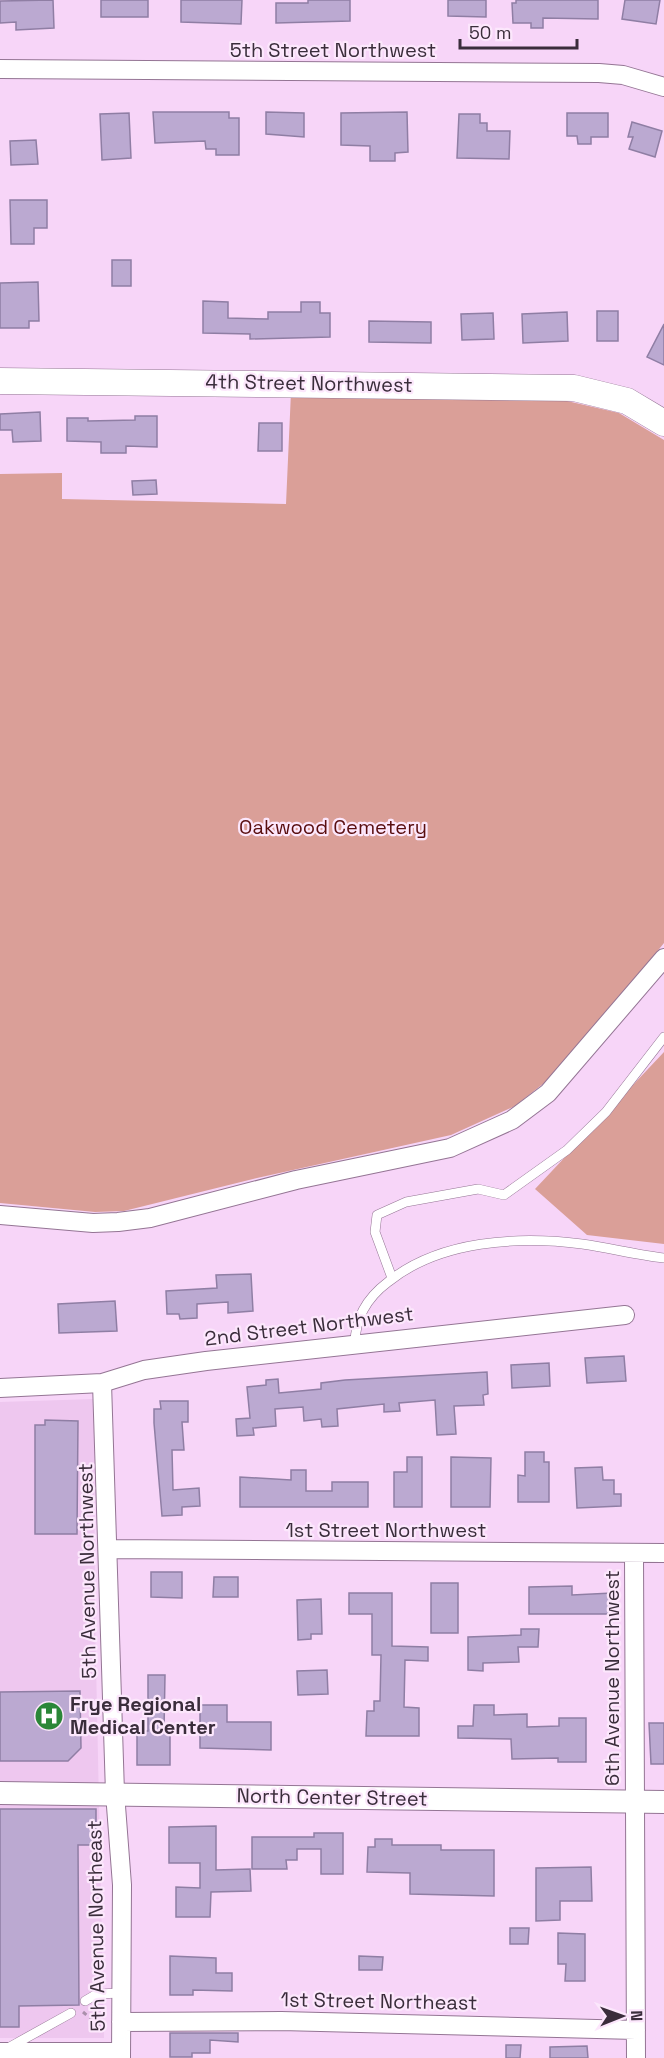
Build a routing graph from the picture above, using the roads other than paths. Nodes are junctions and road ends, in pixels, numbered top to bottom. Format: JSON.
{"nodes":[{"id":1,"x":0,"y":69,"type":"edge"},
{"id":2,"x":664,"y":87,"type":"edge"},
{"id":3,"x":0,"y":381,"type":"edge"},
{"id":4,"x":664,"y":423,"type":"edge"},
{"id":5,"x":664,"y":958,"type":"edge"},
{"id":6,"x":664,"y":1036,"type":"edge"},
{"id":7,"x":0,"y":1215,"type":"edge"},
{"id":8,"x":664,"y":1258,"type":"edge"},
{"id":9,"x":392,"y":1278,"type":"junction"},
{"id":10,"x":625,"y":1315,"type":"dead end"},
{"id":11,"x":355,"y":1344,"type":"junction"},
{"id":12,"x":102,"y":1383,"type":"junction"},
{"id":13,"x":0,"y":1388,"type":"edge"},
{"id":14,"x":109,"y":1549,"type":"junction"},
{"id":15,"x":664,"y":1553,"type":"edge"},
{"id":16,"x":634,"y":1554,"type":"junction"},
{"id":17,"x":0,"y":1793,"type":"edge"},
{"id":18,"x":115,"y":1793,"type":"junction"},
{"id":19,"x":634,"y":1802,"type":"junction"},
{"id":20,"x":664,"y":1802,"type":"edge"},
{"id":21,"x":121,"y":1993,"type":"junction"},
{"id":22,"x":85,"y":2001,"type":"dead end"},
{"id":23,"x":71,"y":2013,"type":"dead end"},
{"id":24,"x":121,"y":2022,"type":"junction"},
{"id":25,"x":636,"y":2030,"type":"junction"},
{"id":26,"x":0,"y":2052,"type":"edge"},
{"id":27,"x":121,"y":2055,"type":"edge"},
{"id":28,"x":636,"y":2058,"type":"edge"}],
"edges":[{"from":1,"to":2,"type":"street","name":"5th Street Northwest"},
{"from":3,"to":4,"type":"main road","name":"4th Street Northwest"},
{"from":5,"to":7,"type":"street"},
{"from":6,"to":9,"type":"lane"},
{"from":8,"to":9,"type":"lane"},
{"from":9,"to":11,"type":"lane"},
{"from":10,"to":11,"type":"street","name":"2nd Street Northwest"},
{"from":11,"to":12,"type":"street","name":"2nd Street Northwest"},
{"from":12,"to":13,"type":"street","name":"2nd Street Northwest"},
{"from":12,"to":14,"type":"street","name":"5th Avenue Northwest"},
{"from":14,"to":16,"type":"street","name":"1st Street Northwest"},
{"from":14,"to":18,"type":"street","name":"5th Avenue Northwest"},
{"from":15,"to":16,"type":"street","name":"1st Street Northwest"},
{"from":16,"to":19,"type":"street","name":"6th Avenue Northwest"},
{"from":17,"to":18,"type":"street","name":"North Center Street"},
{"from":18,"to":19,"type":"street","name":"North Center Street"},
{"from":18,"to":21,"type":"street","name":"5th Avenue Northeast"},
{"from":19,"to":20,"type":"street","name":"North Center Street"},
{"from":19,"to":25,"type":"street","name":"6th Avenue Northwest"},
{"from":21,"to":22,"type":"lane"},
{"from":21,"to":24,"type":"street","name":"5th Avenue Northeast"},
{"from":23,"to":26,"type":"lane"},
{"from":24,"to":25,"type":"street","name":"1st Street Northeast"},
{"from":24,"to":27,"type":"street","name":"5th Avenue Northeast"},
{"from":25,"to":28,"type":"street","name":"6th Avenue Northwest"},
{"from":26,"to":27,"type":"street"}]}
